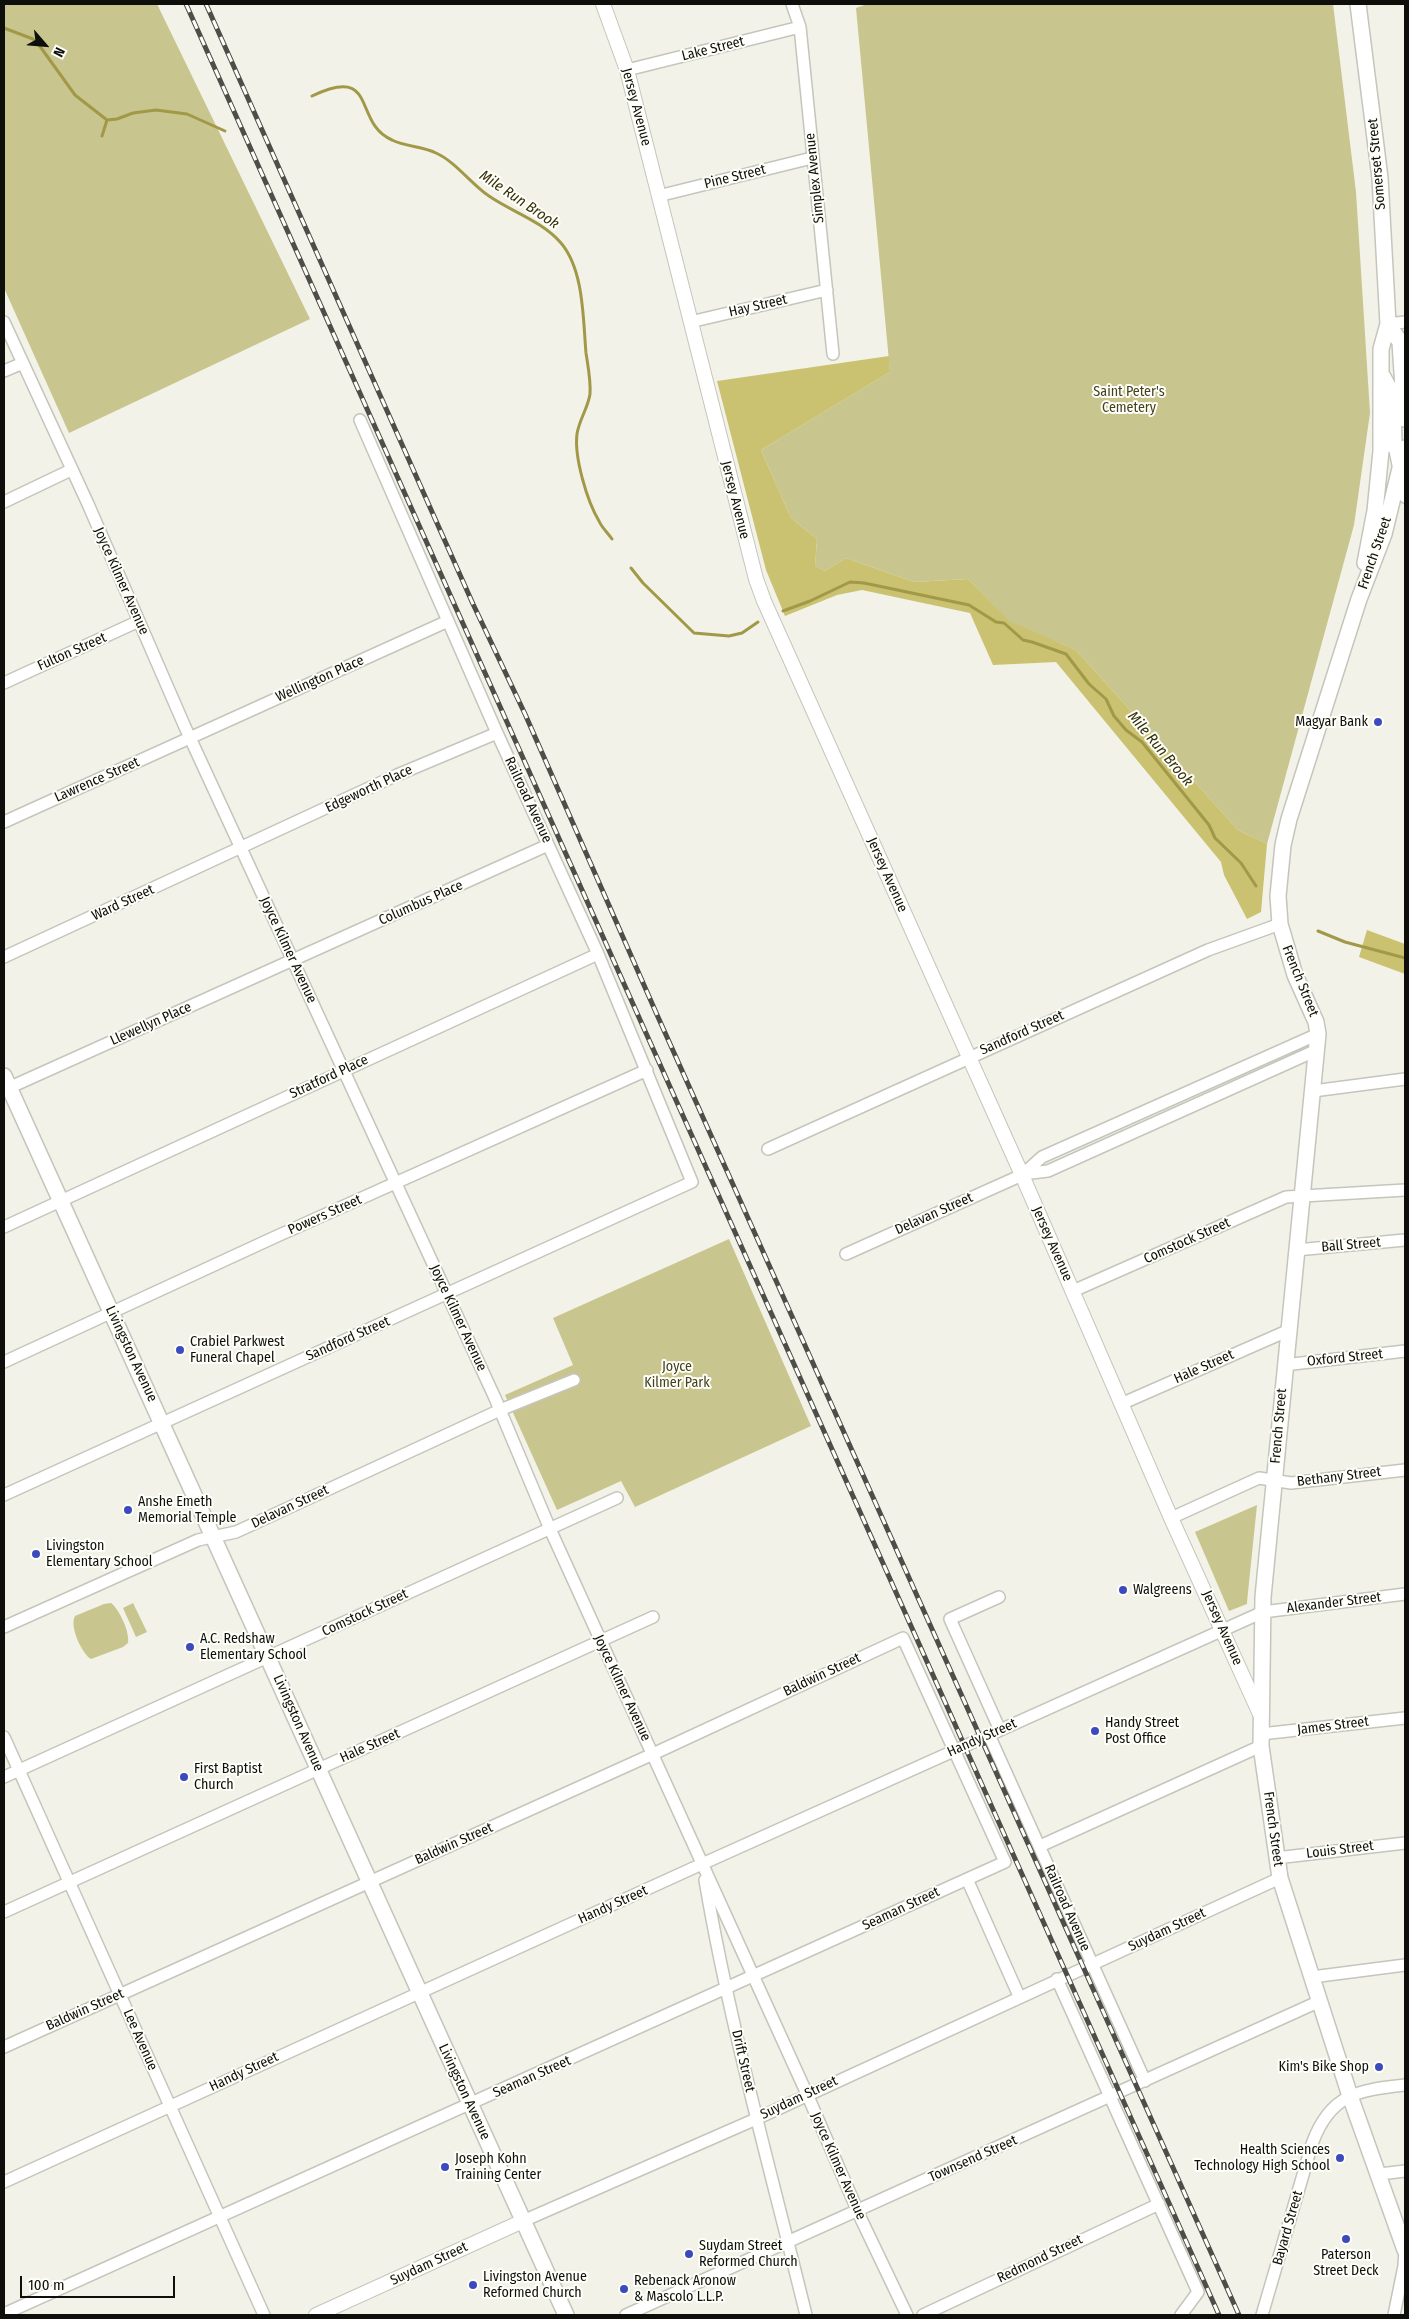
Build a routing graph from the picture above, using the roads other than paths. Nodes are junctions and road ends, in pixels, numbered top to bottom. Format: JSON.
{"nodes":[{"id":1,"x":603,"y":4,"type":"edge"},
{"id":2,"x":792,"y":4,"type":"edge"},
{"id":3,"x":1358,"y":4,"type":"edge"},
{"id":4,"x":800,"y":27,"type":"junction"},
{"id":5,"x":627,"y":70,"type":"junction"},
{"id":6,"x":812,"y":158,"type":"junction"},
{"id":7,"x":658,"y":196,"type":"junction"},
{"id":8,"x":827,"y":290,"type":"junction"},
{"id":9,"x":4,"y":322,"type":"edge"},
{"id":10,"x":690,"y":322,"type":"junction"},
{"id":11,"x":1405,"y":322,"type":"edge"},
{"id":12,"x":1388,"y":324,"type":"junction"},
{"id":13,"x":833,"y":354,"type":"dead end"},
{"id":14,"x":23,"y":363,"type":"junction"},
{"id":15,"x":4,"y":372,"type":"edge"},
{"id":16,"x":1405,"y":419,"type":"edge"},
{"id":17,"x":360,"y":420,"type":"dead end"},
{"id":18,"x":1396,"y":446,"type":"edge"},
{"id":19,"x":71,"y":470,"type":"junction"},
{"id":20,"x":1399,"y":473,"type":"junction"},
{"id":21,"x":1405,"y":496,"type":"edge"},
{"id":22,"x":4,"y":502,"type":"edge"},
{"id":23,"x":1359,"y":599,"type":"junction"},
{"id":24,"x":140,"y":621,"type":"junction"},
{"id":25,"x":448,"y":621,"type":"junction"},
{"id":26,"x":4,"y":683,"type":"edge"},
{"id":27,"x":497,"y":733,"type":"junction"},
{"id":28,"x":191,"y":738,"type":"junction"},
{"id":29,"x":4,"y":822,"type":"edge"},
{"id":30,"x":548,"y":845,"type":"junction"},
{"id":31,"x":242,"y":848,"type":"junction"},
{"id":32,"x":1280,"y":924,"type":"junction"},
{"id":33,"x":598,"y":954,"type":"junction"},
{"id":34,"x":4,"y":957,"type":"edge"},
{"id":35,"x":294,"y":960,"type":"junction"},
{"id":36,"x":1318,"y":1034,"type":"junction"},
{"id":37,"x":1317,"y":1050,"type":"junction"},
{"id":38,"x":968,"y":1058,"type":"junction"},
{"id":39,"x":343,"y":1070,"type":"junction"},
{"id":40,"x":647,"y":1070,"type":"junction"},
{"id":41,"x":1405,"y":1079,"type":"edge"},
{"id":42,"x":6,"y":1085,"type":"edge"},
{"id":43,"x":1313,"y":1090,"type":"junction"},
{"id":44,"x":1153,"y":1107,"type":"junction"},
{"id":45,"x":1159,"y":1120,"type":"junction"},
{"id":46,"x":768,"y":1149,"type":"dead end"},
{"id":47,"x":1022,"y":1175,"type":"junction"},
{"id":48,"x":692,"y":1182,"type":"joint"},
{"id":49,"x":395,"y":1184,"type":"junction"},
{"id":50,"x":1405,"y":1190,"type":"edge"},
{"id":51,"x":1302,"y":1197,"type":"junction"},
{"id":52,"x":61,"y":1201,"type":"junction"},
{"id":53,"x":4,"y":1227,"type":"edge"},
{"id":54,"x":1405,"y":1240,"type":"edge"},
{"id":55,"x":1296,"y":1250,"type":"junction"},
{"id":56,"x":846,"y":1254,"type":"dead end"},
{"id":57,"x":1073,"y":1291,"type":"junction"},
{"id":58,"x":447,"y":1294,"type":"junction"},
{"id":59,"x":112,"y":1312,"type":"junction"},
{"id":60,"x":1287,"y":1331,"type":"junction"},
{"id":61,"x":1405,"y":1351,"type":"edge"},
{"id":62,"x":4,"y":1362,"type":"edge"},
{"id":63,"x":1284,"y":1365,"type":"junction"},
{"id":64,"x":574,"y":1380,"type":"dead end"},
{"id":65,"x":1121,"y":1404,"type":"junction"},
{"id":66,"x":500,"y":1410,"type":"junction"},
{"id":67,"x":162,"y":1423,"type":"junction"},
{"id":68,"x":1405,"y":1470,"type":"edge"},
{"id":69,"x":1274,"y":1480,"type":"junction"},
{"id":70,"x":4,"y":1496,"type":"edge"},
{"id":71,"x":617,"y":1498,"type":"dead end"},
{"id":72,"x":1171,"y":1518,"type":"junction"},
{"id":73,"x":550,"y":1528,"type":"junction"},
{"id":74,"x":215,"y":1536,"type":"junction"},
{"id":75,"x":1405,"y":1594,"type":"edge"},
{"id":76,"x":999,"y":1596,"type":"dead end"},
{"id":77,"x":1262,"y":1612,"type":"junction"},
{"id":78,"x":653,"y":1617,"type":"dead end"},
{"id":79,"x":4,"y":1627,"type":"edge"},
{"id":80,"x":1223,"y":1629,"type":"junction"},
{"id":81,"x":600,"y":1641,"type":"junction"},
{"id":82,"x":269,"y":1658,"type":"junction"},
{"id":83,"x":1260,"y":1714,"type":"junction"},
{"id":84,"x":1405,"y":1718,"type":"edge"},
{"id":85,"x":995,"y":1732,"type":"junction"},
{"id":86,"x":4,"y":1737,"type":"edge"},
{"id":87,"x":1261,"y":1740,"type":"junction"},
{"id":88,"x":955,"y":1750,"type":"junction"},
{"id":89,"x":652,"y":1754,"type":"junction"},
{"id":90,"x":319,"y":1769,"type":"junction"},
{"id":91,"x":19,"y":1770,"type":"junction"},
{"id":92,"x":4,"y":1777,"type":"edge"},
{"id":93,"x":1405,"y":1842,"type":"edge"},
{"id":94,"x":1040,"y":1846,"type":"junction"},
{"id":95,"x":1276,"y":1858,"type":"junction"},
{"id":96,"x":702,"y":1864,"type":"junction"},
{"id":97,"x":1280,"y":1878,"type":"junction"},
{"id":98,"x":967,"y":1879,"type":"junction"},
{"id":99,"x":369,"y":1882,"type":"junction"},
{"id":100,"x":68,"y":1883,"type":"junction"},
{"id":101,"x":4,"y":1912,"type":"edge"},
{"id":102,"x":1093,"y":1964,"type":"junction"},
{"id":103,"x":1405,"y":1966,"type":"edge"},
{"id":104,"x":753,"y":1977,"type":"junction"},
{"id":105,"x":1312,"y":1977,"type":"junction"},
{"id":106,"x":1057,"y":1979,"type":"junction"},
{"id":107,"x":726,"y":1989,"type":"junction"},
{"id":108,"x":418,"y":1993,"type":"junction"},
{"id":109,"x":119,"y":1995,"type":"junction"},
{"id":110,"x":1019,"y":1996,"type":"junction"},
{"id":111,"x":1320,"y":2001,"type":"junction"},
{"id":112,"x":4,"y":2047,"type":"edge"},
{"id":113,"x":1145,"y":2081,"type":"junction"},
{"id":114,"x":1405,"y":2085,"type":"edge"},
{"id":115,"x":807,"y":2094,"type":"junction"},
{"id":116,"x":1350,"y":2096,"type":"junction"},
{"id":117,"x":1111,"y":2097,"type":"junction"},
{"id":118,"x":470,"y":2105,"type":"junction"},
{"id":119,"x":169,"y":2107,"type":"junction"},
{"id":120,"x":756,"y":2119,"type":"junction"},
{"id":121,"x":1405,"y":2170,"type":"edge"},
{"id":122,"x":1380,"y":2174,"type":"junction"},
{"id":123,"x":4,"y":2182,"type":"edge"},
{"id":124,"x":1158,"y":2204,"type":"junction"},
{"id":125,"x":858,"y":2211,"type":"junction"},
{"id":126,"x":219,"y":2218,"type":"junction"},
{"id":127,"x":523,"y":2221,"type":"junction"},
{"id":128,"x":788,"y":2241,"type":"junction"},
{"id":129,"x":1405,"y":2250,"type":"edge"},
{"id":130,"x":4,"y":2314,"type":"edge"},
{"id":131,"x":264,"y":2315,"type":"edge"},
{"id":132,"x":316,"y":2315,"type":"edge"},
{"id":133,"x":566,"y":2315,"type":"edge"},
{"id":134,"x":626,"y":2315,"type":"edge"},
{"id":135,"x":806,"y":2315,"type":"edge"},
{"id":136,"x":907,"y":2315,"type":"edge"},
{"id":137,"x":923,"y":2315,"type":"edge"},
{"id":138,"x":1181,"y":2315,"type":"edge"},
{"id":139,"x":1262,"y":2315,"type":"edge"},
{"id":140,"x":1394,"y":2315,"type":"edge"}],
"edges":[{"from":1,"to":5,"type":"street","name":"Jersey Avenue"},
{"from":2,"to":4,"type":"street","name":"Simplex Avenue"},
{"from":3,"to":12,"type":"main road","name":"Somerset Street"},
{"from":4,"to":5,"type":"street","name":"Lake Street"},
{"from":4,"to":6,"type":"street","name":"Simplex Avenue"},
{"from":5,"to":7,"type":"street","name":"Jersey Avenue"},
{"from":6,"to":7,"type":"street","name":"Pine Street"},
{"from":6,"to":8,"type":"street","name":"Simplex Avenue"},
{"from":7,"to":10,"type":"street","name":"Jersey Avenue"},
{"from":8,"to":10,"type":"street","name":"Hay Street"},
{"from":8,"to":13,"type":"street","name":"Simplex Avenue"},
{"from":9,"to":14,"type":"street","name":"Joyce Kilmer Avenue"},
{"from":10,"to":38,"type":"street","name":"Jersey Avenue"},
{"from":11,"to":12,"type":"street"},
{"from":12,"to":16,"type":"main road","name":"Somerset Street"},
{"from":12,"to":18,"type":"main road","name":"Somerset Street"},
{"from":14,"to":15,"type":"street"},
{"from":14,"to":19,"type":"street","name":"Joyce Kilmer Avenue"},
{"from":17,"to":25,"type":"street","name":"Railroad Avenue"},
{"from":18,"to":20,"type":"main road","name":"French Street"},
{"from":18,"to":23,"type":"main road","name":"French Street"},
{"from":19,"to":22,"type":"street"},
{"from":19,"to":24,"type":"street","name":"Joyce Kilmer Avenue"},
{"from":20,"to":21,"type":"street"},
{"from":20,"to":23,"type":"main road","name":"French Street"},
{"from":23,"to":32,"type":"main road","name":"French Street"},
{"from":24,"to":26,"type":"street","name":"Fulton Street"},
{"from":24,"to":28,"type":"street","name":"Joyce Kilmer Avenue"},
{"from":25,"to":27,"type":"street","name":"Railroad Avenue"},
{"from":25,"to":28,"type":"street","name":"Wellington Place"},
{"from":27,"to":30,"type":"street","name":"Railroad Avenue"},
{"from":27,"to":31,"type":"street","name":"Edgeworth Place"},
{"from":28,"to":29,"type":"street","name":"Lawrence Street"},
{"from":28,"to":31,"type":"street","name":"Joyce Kilmer Avenue"},
{"from":30,"to":33,"type":"street","name":"Railroad Avenue"},
{"from":30,"to":35,"type":"street","name":"Columbus Place"},
{"from":31,"to":34,"type":"street","name":"Ward Street"},
{"from":31,"to":35,"type":"street","name":"Joyce Kilmer Avenue"},
{"from":32,"to":36,"type":"main road","name":"French Street"},
{"from":32,"to":38,"type":"street","name":"Sandford Street"},
{"from":33,"to":39,"type":"street","name":"Stratford Place"},
{"from":33,"to":40,"type":"street","name":"Railroad Avenue"},
{"from":35,"to":39,"type":"street","name":"Joyce Kilmer Avenue"},
{"from":35,"to":42,"type":"street","name":"Llewellyn Place"},
{"from":36,"to":37,"type":"main road","name":"French Street"},
{"from":36,"to":44,"type":"street","name":"Delavan Street"},
{"from":37,"to":43,"type":"main road","name":"French Street"},
{"from":37,"to":45,"type":"street","name":"Delavan Street"},
{"from":38,"to":46,"type":"street","name":"Sandford Street"},
{"from":38,"to":47,"type":"street","name":"Jersey Avenue"},
{"from":39,"to":49,"type":"street","name":"Joyce Kilmer Avenue"},
{"from":39,"to":52,"type":"street","name":"Stratford Place"},
{"from":40,"to":48,"type":"street","name":"Railroad Avenue"},
{"from":40,"to":49,"type":"street","name":"Powers Street"},
{"from":41,"to":43,"type":"street"},
{"from":42,"to":52,"type":"main road","name":"Livingston Avenue"},
{"from":43,"to":51,"type":"main road","name":"French Street"},
{"from":44,"to":45,"type":"street"},
{"from":44,"to":47,"type":"street","name":"Delavan Street"},
{"from":45,"to":47,"type":"street","name":"Delavan Street"},
{"from":47,"to":56,"type":"street","name":"Delavan Street"},
{"from":47,"to":57,"type":"street","name":"Jersey Avenue"},
{"from":48,"to":58,"type":"street","name":"Sandford Street"},
{"from":49,"to":58,"type":"street","name":"Joyce Kilmer Avenue"},
{"from":49,"to":59,"type":"street","name":"Powers Street"},
{"from":50,"to":51,"type":"street","name":"Comstock Street"},
{"from":51,"to":55,"type":"main road","name":"French Street"},
{"from":51,"to":57,"type":"street","name":"Comstock Street"},
{"from":52,"to":53,"type":"street","name":"Stratford Place"},
{"from":52,"to":59,"type":"main road","name":"Livingston Avenue"},
{"from":54,"to":55,"type":"street","name":"Ball Street"},
{"from":55,"to":60,"type":"main road","name":"French Street"},
{"from":57,"to":65,"type":"street","name":"Jersey Avenue"},
{"from":58,"to":66,"type":"street","name":"Joyce Kilmer Avenue"},
{"from":58,"to":67,"type":"street","name":"Sandford Street"},
{"from":59,"to":62,"type":"street","name":"Powers Street"},
{"from":59,"to":67,"type":"main road","name":"Livingston Avenue"},
{"from":60,"to":63,"type":"main road","name":"French Street"},
{"from":60,"to":65,"type":"street","name":"Hale Street"},
{"from":61,"to":63,"type":"street","name":"Oxford Street"},
{"from":63,"to":69,"type":"main road","name":"French Street"},
{"from":64,"to":66,"type":"street","name":"Delavan Street"},
{"from":65,"to":72,"type":"street","name":"Jersey Avenue"},
{"from":66,"to":73,"type":"street","name":"Joyce Kilmer Avenue"},
{"from":66,"to":74,"type":"street","name":"Delavan Street"},
{"from":67,"to":70,"type":"street","name":"Sandford Street"},
{"from":67,"to":74,"type":"main road","name":"Livingston Avenue"},
{"from":68,"to":69,"type":"street","name":"Bethany Street"},
{"from":69,"to":72,"type":"street"},
{"from":69,"to":77,"type":"main road","name":"French Street"},
{"from":71,"to":73,"type":"street","name":"Comstock Street"},
{"from":72,"to":80,"type":"street","name":"Jersey Avenue"},
{"from":73,"to":81,"type":"street","name":"Joyce Kilmer Avenue"},
{"from":73,"to":82,"type":"street","name":"Comstock Street"},
{"from":74,"to":79,"type":"street","name":"Delavan Street"},
{"from":74,"to":82,"type":"main road","name":"Livingston Avenue"},
{"from":75,"to":77,"type":"street","name":"Alexander Street"},
{"from":76,"to":85,"type":"street","name":"Railroad Avenue"},
{"from":77,"to":80,"type":"street","name":"Alexander Street"},
{"from":77,"to":83,"type":"main road","name":"French Street"},
{"from":78,"to":81,"type":"street","name":"Hale Street"},
{"from":80,"to":83,"type":"street","name":"Jersey Avenue"},
{"from":80,"to":85,"type":"street","name":"Handy Street"},
{"from":81,"to":89,"type":"street","name":"Joyce Kilmer Avenue"},
{"from":81,"to":90,"type":"street","name":"Hale Street"},
{"from":82,"to":90,"type":"main road","name":"Livingston Avenue"},
{"from":82,"to":91,"type":"street","name":"Comstock Street"},
{"from":83,"to":87,"type":"main road","name":"French Street"},
{"from":84,"to":87,"type":"street","name":"James Street"},
{"from":85,"to":88,"type":"street","name":"Handy Street"},
{"from":85,"to":94,"type":"street","name":"Railroad Avenue"},
{"from":86,"to":91,"type":"street","name":"Lee Avenue"},
{"from":87,"to":94,"type":"street"},
{"from":87,"to":95,"type":"main road","name":"French Street"},
{"from":88,"to":89,"type":"street","name":"Baldwin Street"},
{"from":88,"to":96,"type":"street","name":"Handy Street"},
{"from":88,"to":98,"type":"street","name":"Seaman Street"},
{"from":89,"to":96,"type":"street","name":"Joyce Kilmer Avenue"},
{"from":89,"to":99,"type":"street","name":"Baldwin Street"},
{"from":90,"to":99,"type":"main road","name":"Livingston Avenue"},
{"from":90,"to":100,"type":"street","name":"Hale Street"},
{"from":91,"to":92,"type":"street","name":"Comstock Street"},
{"from":91,"to":100,"type":"street","name":"Lee Avenue"},
{"from":93,"to":95,"type":"street","name":"Louis Street"},
{"from":94,"to":102,"type":"street","name":"Railroad Avenue"},
{"from":95,"to":97,"type":"main road","name":"French Street"},
{"from":96,"to":104,"type":"street","name":"Joyce Kilmer Avenue"},
{"from":96,"to":107,"type":"street","name":"Drift Street"},
{"from":96,"to":108,"type":"street","name":"Handy Street"},
{"from":97,"to":102,"type":"street","name":"Suydam Street"},
{"from":97,"to":105,"type":"main road","name":"French Street"},
{"from":98,"to":104,"type":"street","name":"Seaman Street"},
{"from":98,"to":110,"type":"street"},
{"from":99,"to":108,"type":"main road","name":"Livingston Avenue"},
{"from":99,"to":109,"type":"street","name":"Baldwin Street"},
{"from":100,"to":101,"type":"street","name":"Hale Street"},
{"from":100,"to":109,"type":"street","name":"Lee Avenue"},
{"from":102,"to":106,"type":"street","name":"Suydam Street"},
{"from":102,"to":113,"type":"street","name":"Railroad Avenue"},
{"from":103,"to":105,"type":"street"},
{"from":104,"to":107,"type":"street","name":"Seaman Street"},
{"from":104,"to":115,"type":"street","name":"Joyce Kilmer Avenue"},
{"from":105,"to":111,"type":"main road","name":"French Street"},
{"from":106,"to":110,"type":"street","name":"Suydam Street"},
{"from":106,"to":117,"type":"street"},
{"from":107,"to":118,"type":"street","name":"Seaman Street"},
{"from":107,"to":120,"type":"street","name":"Drift Street"},
{"from":108,"to":118,"type":"main road","name":"Livingston Avenue"},
{"from":108,"to":119,"type":"street","name":"Handy Street"},
{"from":109,"to":112,"type":"street","name":"Baldwin Street"},
{"from":109,"to":119,"type":"street","name":"Lee Avenue"},
{"from":110,"to":115,"type":"street","name":"Suydam Street"},
{"from":111,"to":113,"type":"street","name":"Townsend Street"},
{"from":111,"to":116,"type":"main road","name":"French Street"},
{"from":113,"to":117,"type":"street","name":"Townsend Street"},
{"from":114,"to":116,"type":"street"},
{"from":115,"to":120,"type":"street","name":"Suydam Street"},
{"from":115,"to":125,"type":"street","name":"Joyce Kilmer Avenue"},
{"from":116,"to":122,"type":"main road","name":"French Street"},
{"from":116,"to":139,"type":"street","name":"Bayard Street"},
{"from":117,"to":124,"type":"street"},
{"from":117,"to":125,"type":"street","name":"Townsend Street"},
{"from":118,"to":126,"type":"street","name":"Seaman Street"},
{"from":118,"to":127,"type":"main road","name":"Livingston Avenue"},
{"from":119,"to":123,"type":"street","name":"Handy Street"},
{"from":119,"to":126,"type":"street","name":"Lee Avenue"},
{"from":120,"to":127,"type":"street","name":"Suydam Street"},
{"from":120,"to":128,"type":"street","name":"Drift Street"},
{"from":121,"to":122,"type":"street"},
{"from":122,"to":129,"type":"main road","name":"French Street"},
{"from":124,"to":137,"type":"street","name":"Redmond Street"},
{"from":124,"to":138,"type":"street"},
{"from":125,"to":128,"type":"street","name":"Townsend Street"},
{"from":125,"to":136,"type":"street","name":"Joyce Kilmer Avenue"},
{"from":126,"to":130,"type":"street","name":"Seaman Street"},
{"from":126,"to":131,"type":"street","name":"Lee Avenue"},
{"from":127,"to":132,"type":"street","name":"Suydam Street"},
{"from":127,"to":133,"type":"main road","name":"Livingston Avenue"},
{"from":128,"to":134,"type":"street","name":"Townsend Street"},
{"from":128,"to":135,"type":"street","name":"Drift Street"},
{"from":129,"to":140,"type":"street"}]}
